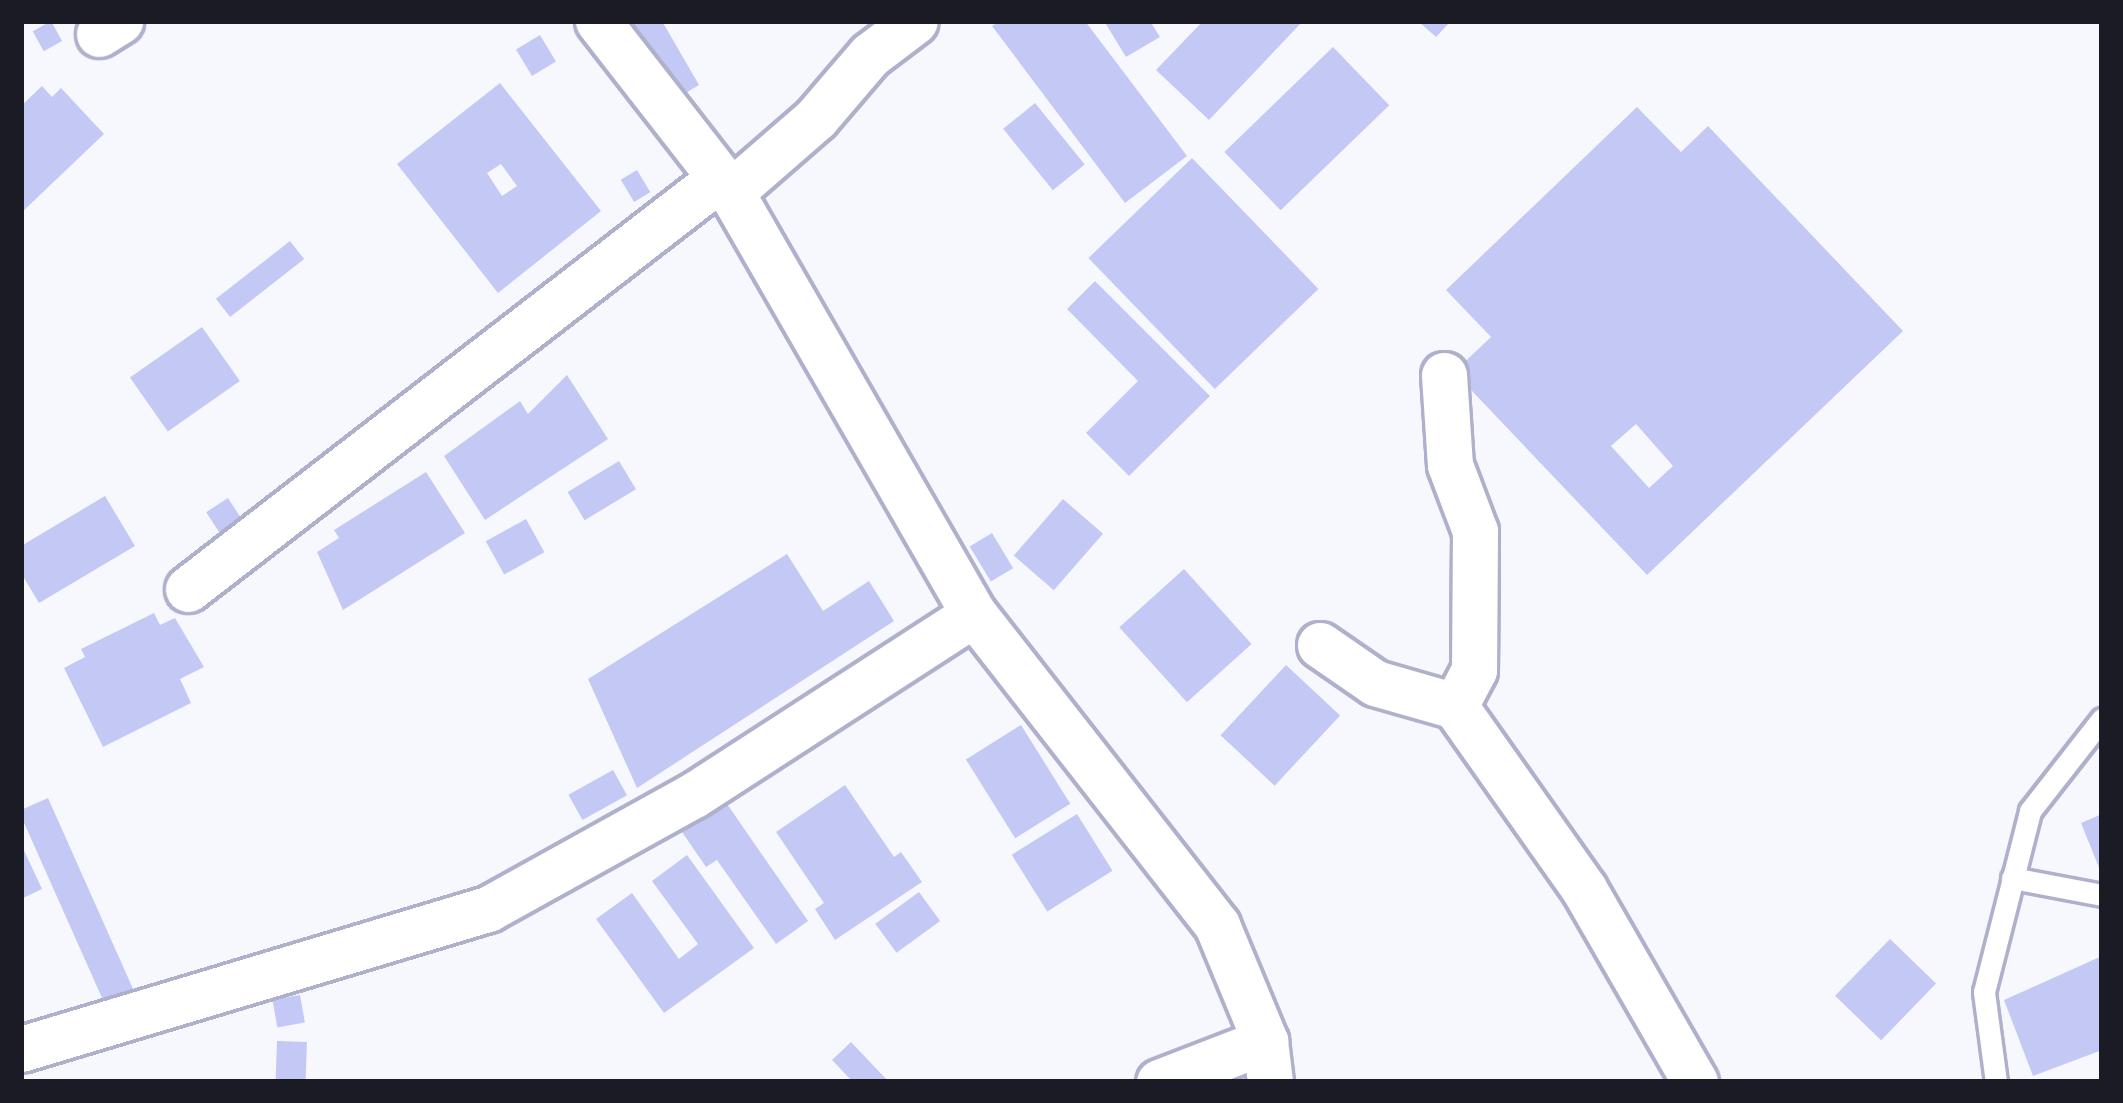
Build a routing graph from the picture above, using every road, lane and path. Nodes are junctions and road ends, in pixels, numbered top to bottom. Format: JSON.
{"nodes":[{"id":1,"x":598,"y":21,"type":"edge"},
{"id":2,"x":916,"y":21,"type":"edge"},
{"id":3,"x":861,"y":38,"type":"edge"},
{"id":4,"x":726,"y":185,"type":"junction"},
{"id":5,"x":1444,"y":375,"type":"dead end"},
{"id":6,"x":188,"y":589,"type":"dead end"},
{"id":7,"x":974,"y":614,"type":"junction"},
{"id":8,"x":1320,"y":645,"type":"dead end"},
{"id":9,"x":1455,"y":706,"type":"junction"},
{"id":10,"x":2102,"y":718,"type":"edge"},
{"id":11,"x":2012,"y":878,"type":"junction"},
{"id":12,"x":2102,"y":895,"type":"edge"},
{"id":13,"x":28,"y":1037,"type":"edge"},
{"id":14,"x":1268,"y":1061,"type":"edge"},
{"id":15,"x":1159,"y":1082,"type":"edge"},
{"id":16,"x":1695,"y":1082,"type":"edge"},
{"id":17,"x":1996,"y":1082,"type":"edge"}],
"edges":[{"from":1,"to":4,"type":"street"},
{"from":2,"to":3,"type":"street"},
{"from":3,"to":4,"type":"street"},
{"from":4,"to":6,"type":"street"},
{"from":4,"to":7,"type":"street"},
{"from":5,"to":9,"type":"street"},
{"from":7,"to":13,"type":"street"},
{"from":7,"to":14,"type":"street"},
{"from":8,"to":9,"type":"street"},
{"from":9,"to":16,"type":"street"},
{"from":10,"to":11,"type":"lane"},
{"from":11,"to":12,"type":"lane"},
{"from":11,"to":17,"type":"lane"},
{"from":14,"to":15,"type":"street"}]}
